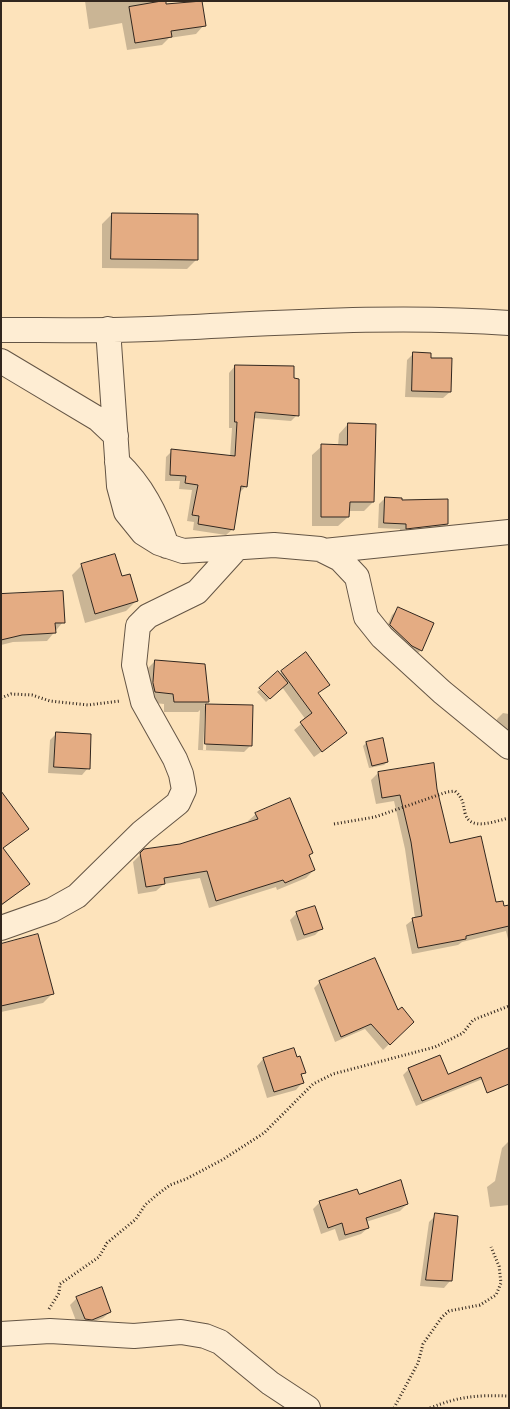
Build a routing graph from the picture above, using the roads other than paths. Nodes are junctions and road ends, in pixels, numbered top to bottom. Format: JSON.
{"nodes":[{"id":1,"x":509,"y":323,"type":"edge"},
{"id":2,"x":1,"y":330,"type":"edge"},
{"id":3,"x":108,"y":330,"type":"junction"},
{"id":4,"x":1,"y":361,"type":"edge"},
{"id":5,"x":116,"y":436,"type":"junction"},
{"id":6,"x":509,"y":532,"type":"edge"},
{"id":7,"x":237,"y":548,"type":"junction"},
{"id":8,"x":324,"y":551,"type":"junction"},
{"id":9,"x":509,"y":747,"type":"edge"},
{"id":10,"x":1,"y":928,"type":"edge"},
{"id":11,"x":1,"y":1334,"type":"edge"},
{"id":12,"x":308,"y":1408,"type":"edge"}],
"edges":[{"from":1,"to":3,"type":"street"},
{"from":2,"to":3,"type":"street"},
{"from":3,"to":5,"type":"street"},
{"from":4,"to":5,"type":"street"},
{"from":5,"to":7,"type":"street"},
{"from":6,"to":8,"type":"street"},
{"from":7,"to":8,"type":"street"},
{"from":7,"to":10,"type":"street"},
{"from":8,"to":9,"type":"street"},
{"from":11,"to":12,"type":"street"}]}
